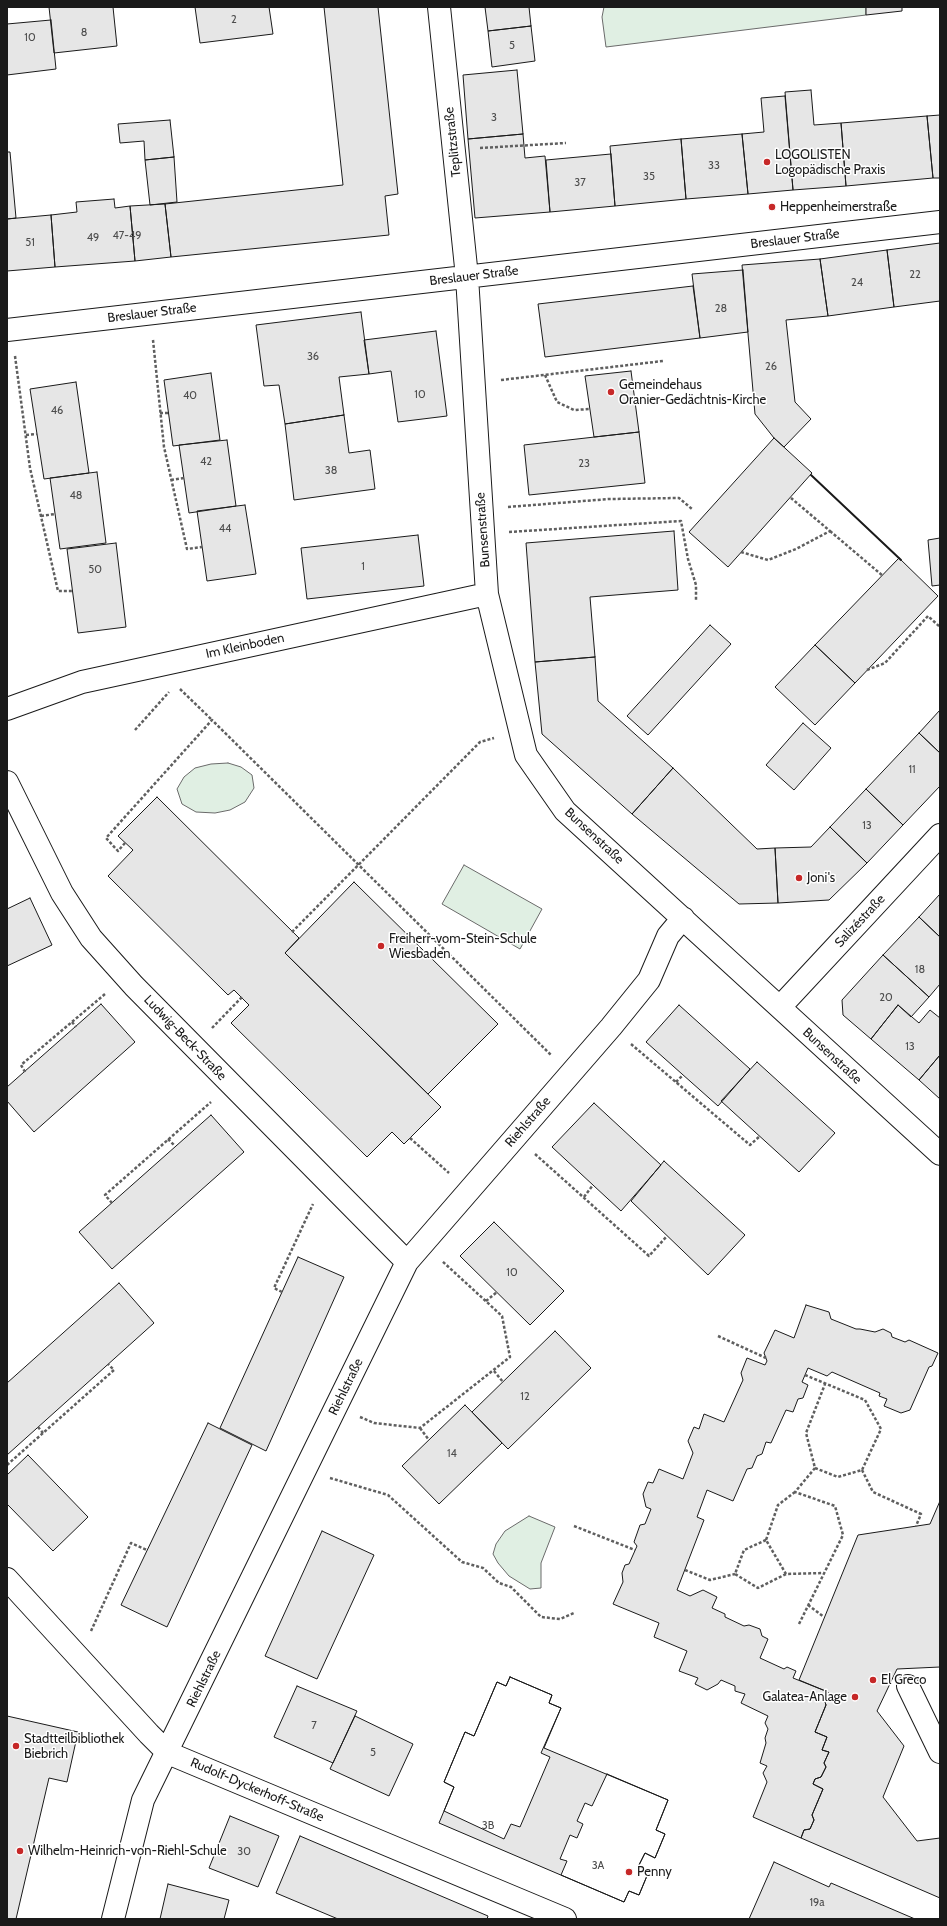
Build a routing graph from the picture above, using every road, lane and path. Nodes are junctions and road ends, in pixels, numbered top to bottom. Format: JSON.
{"nodes":[{"id":1,"x":439,"y":7,"type":"edge"},
{"id":2,"x":566,"y":143,"type":"dead end"},
{"id":3,"x":454,"y":150,"type":"junction"},
{"id":4,"x":940,"y":222,"type":"edge"},
{"id":5,"x":467,"y":277,"type":"junction"},
{"id":6,"x":150,"y":314,"type":"junction"},
{"id":7,"x":9,"y":330,"type":"edge"},
{"id":8,"x":663,"y":361,"type":"dead end"},
{"id":9,"x":544,"y":375,"type":"junction"},
{"id":10,"x":473,"y":383,"type":"junction"},
{"id":11,"x":590,"y":409,"type":"dead end"},
{"id":12,"x":160,"y":413,"type":"junction"},
{"id":13,"x":168,"y":413,"type":"dead end"},
{"id":14,"x":37,"y":434,"type":"dead end"},
{"id":15,"x":26,"y":435,"type":"junction"},
{"id":16,"x":184,"y":478,"type":"dead end"},
{"id":17,"x":171,"y":480,"type":"junction"},
{"id":18,"x":791,"y":498,"type":"dead end"},
{"id":19,"x":481,"y":509,"type":"junction"},
{"id":20,"x":692,"y":509,"type":"dead end"},
{"id":21,"x":55,"y":514,"type":"dead end"},
{"id":22,"x":41,"y":516,"type":"junction"},
{"id":23,"x":830,"y":531,"type":"junction"},
{"id":24,"x":483,"y":534,"type":"junction"},
{"id":25,"x":202,"y":547,"type":"dead end"},
{"id":26,"x":741,"y":552,"type":"dead end"},
{"id":27,"x":883,"y":576,"type":"dead end"},
{"id":28,"x":73,"y":591,"type":"dead end"},
{"id":29,"x":487,"y":594,"type":"junction"},
{"id":30,"x":696,"y":600,"type":"dead end"},
{"id":31,"x":940,"y":627,"type":"edge"},
{"id":32,"x":867,"y":670,"type":"dead end"},
{"id":33,"x":176,"y":685,"type":"dead end"},
{"id":34,"x":170,"y":690,"type":"dead end"},
{"id":35,"x":7,"y":709,"type":"edge"},
{"id":36,"x":212,"y":720,"type":"junction"},
{"id":37,"x":135,"y":730,"type":"dead end"},
{"id":38,"x":520,"y":731,"type":"junction"},
{"id":39,"x":7,"y":782,"type":"edge"},
{"id":40,"x":940,"y":835,"type":"edge"},
{"id":41,"x":125,"y":843,"type":"dead end"},
{"id":42,"x":358,"y":865,"type":"junction"},
{"id":43,"x":683,"y":918,"type":"junction"},
{"id":44,"x":292,"y":932,"type":"dead end"},
{"id":45,"x":126,"y":977,"type":"junction"},
{"id":46,"x":242,"y":997,"type":"dead end"},
{"id":47,"x":780,"y":1007,"type":"junction"},
{"id":48,"x":72,"y":1022,"type":"junction"},
{"id":49,"x":76,"y":1027,"type":"dead end"},
{"id":50,"x":611,"y":1027,"type":"junction"},
{"id":51,"x":194,"y":1047,"type":"junction"},
{"id":52,"x":25,"y":1072,"type":"dead end"},
{"id":53,"x":570,"y":1074,"type":"junction"},
{"id":54,"x":683,"y":1075,"type":"dead end"},
{"id":55,"x":676,"y":1082,"type":"junction"},
{"id":56,"x":230,"y":1084,"type":"junction"},
{"id":57,"x":516,"y":1136,"type":"junction"},
{"id":58,"x":760,"y":1136,"type":"dead end"},
{"id":59,"x":410,"y":1138,"type":"dead end"},
{"id":60,"x":168,"y":1139,"type":"junction"},
{"id":61,"x":175,"y":1146,"type":"dead end"},
{"id":62,"x":940,"y":1154,"type":"edge"},
{"id":63,"x":324,"y":1179,"type":"junction"},
{"id":64,"x":593,"y":1185,"type":"dead end"},
{"id":65,"x":469,"y":1190,"type":"junction"},
{"id":66,"x":584,"y":1197,"type":"junction"},
{"id":67,"x":112,"y":1203,"type":"dead end"},
{"id":68,"x":666,"y":1236,"type":"dead end"},
{"id":69,"x":422,"y":1244,"type":"junction"},
{"id":70,"x":407,"y":1262,"type":"junction"},
{"id":71,"x":282,"y":1292,"type":"dead end"},
{"id":72,"x":497,"y":1292,"type":"dead end"},
{"id":73,"x":486,"y":1301,"type":"junction"},
{"id":74,"x":718,"y":1336,"type":"dead end"},
{"id":75,"x":766,"y":1358,"type":"dead end"},
{"id":76,"x":108,"y":1364,"type":"dead end"},
{"id":77,"x":494,"y":1371,"type":"junction"},
{"id":78,"x":805,"y":1375,"type":"dead end"},
{"id":79,"x":503,"y":1382,"type":"dead end"},
{"id":80,"x":826,"y":1384,"type":"junction"},
{"id":81,"x":337,"y":1406,"type":"junction"},
{"id":82,"x":38,"y":1427,"type":"dead end"},
{"id":83,"x":420,"y":1428,"type":"junction"},
{"id":84,"x":43,"y":1433,"type":"junction"},
{"id":85,"x":428,"y":1440,"type":"dead end"},
{"id":86,"x":7,"y":1464,"type":"edge"},
{"id":87,"x":815,"y":1468,"type":"junction"},
{"id":88,"x":305,"y":1470,"type":"junction"},
{"id":89,"x":862,"y":1470,"type":"junction"},
{"id":90,"x":795,"y":1492,"type":"junction"},
{"id":91,"x":574,"y":1526,"type":"dead end"},
{"id":92,"x":916,"y":1526,"type":"dead end"},
{"id":93,"x":766,"y":1540,"type":"junction"},
{"id":94,"x":146,"y":1550,"type":"dead end"},
{"id":95,"x":635,"y":1550,"type":"dead end"},
{"id":96,"x":685,"y":1570,"type":"dead end"},
{"id":97,"x":823,"y":1573,"type":"junction"},
{"id":98,"x":735,"y":1574,"type":"junction"},
{"id":99,"x":786,"y":1574,"type":"junction"},
{"id":100,"x":7,"y":1579,"type":"edge"},
{"id":101,"x":808,"y":1605,"type":"junction"},
{"id":102,"x":574,"y":1613,"type":"dead end"},
{"id":103,"x":824,"y":1617,"type":"dead end"},
{"id":104,"x":799,"y":1624,"type":"dead end"},
{"id":105,"x":79,"y":1657,"type":"junction"},
{"id":106,"x":908,"y":1686,"type":"dead end"},
{"id":107,"x":940,"y":1752,"type":"edge"},
{"id":108,"x":168,"y":1753,"type":"junction"},
{"id":109,"x":113,"y":1919,"type":"edge"},
{"id":110,"x":565,"y":1919,"type":"edge"}],
"edges":[{"from":1,"to":3,"type":"street","name":"Teplitzstraße"},
{"from":2,"to":3,"type":"path"},
{"from":3,"to":5,"type":"street","name":"Teplitzstraße"},
{"from":4,"to":5,"type":"street","name":"Breslauer Straße"},
{"from":5,"to":6,"type":"street","name":"Breslauer Straße"},
{"from":5,"to":10,"type":"street","name":"Bunsenstraße"},
{"from":6,"to":7,"type":"street","name":"Breslauer Straße"},
{"from":6,"to":12,"type":"path"},
{"from":7,"to":15,"type":"path"},
{"from":8,"to":9,"type":"path"},
{"from":9,"to":10,"type":"path"},
{"from":9,"to":11,"type":"path"},
{"from":10,"to":19,"type":"street","name":"Bunsenstraße"},
{"from":12,"to":13,"type":"path"},
{"from":12,"to":17,"type":"path"},
{"from":14,"to":15,"type":"path"},
{"from":15,"to":22,"type":"path"},
{"from":16,"to":17,"type":"path"},
{"from":17,"to":25,"type":"path"},
{"from":18,"to":23,"type":"path"},
{"from":19,"to":20,"type":"path"},
{"from":19,"to":24,"type":"street","name":"Bunsenstraße"},
{"from":21,"to":22,"type":"path"},
{"from":22,"to":28,"type":"path"},
{"from":23,"to":26,"type":"path"},
{"from":23,"to":27,"type":"path"},
{"from":24,"to":29,"type":"street","name":"Bunsenstraße"},
{"from":24,"to":30,"type":"path"},
{"from":29,"to":35,"type":"street","name":"Im Kleinboden"},
{"from":29,"to":38,"type":"street","name":"Bunsenstraße"},
{"from":31,"to":32,"type":"path"},
{"from":33,"to":36,"type":"path"},
{"from":34,"to":37,"type":"path"},
{"from":36,"to":41,"type":"path"},
{"from":36,"to":42,"type":"path"},
{"from":38,"to":42,"type":"path"},
{"from":38,"to":43,"type":"street","name":"Bunsenstraße"},
{"from":39,"to":45,"type":"street","name":"Ludwig-Beck-Straße"},
{"from":40,"to":47,"type":"street","name":"Salizéstraße"},
{"from":42,"to":44,"type":"path"},
{"from":42,"to":53,"type":"path"},
{"from":43,"to":47,"type":"street","name":"Bunsenstraße"},
{"from":43,"to":50,"type":"street","name":"Riehlstraße"},
{"from":45,"to":48,"type":"path"},
{"from":45,"to":51,"type":"street","name":"Ludwig-Beck-Straße"},
{"from":46,"to":51,"type":"path"},
{"from":47,"to":62,"type":"street","name":"Bunsenstraße"},
{"from":48,"to":49,"type":"path"},
{"from":48,"to":52,"type":"path"},
{"from":50,"to":53,"type":"street","name":"Riehlstraße"},
{"from":50,"to":55,"type":"path"},
{"from":51,"to":56,"type":"street","name":"Ludwig-Beck-Straße"},
{"from":53,"to":57,"type":"street","name":"Riehlstraße"},
{"from":54,"to":55,"type":"path"},
{"from":55,"to":58,"type":"path"},
{"from":56,"to":60,"type":"path"},
{"from":56,"to":63,"type":"street","name":"Ludwig-Beck-Straße"},
{"from":57,"to":65,"type":"street","name":"Riehlstraße"},
{"from":57,"to":66,"type":"path"},
{"from":59,"to":65,"type":"path"},
{"from":60,"to":61,"type":"path"},
{"from":60,"to":67,"type":"path"},
{"from":63,"to":70,"type":"street","name":"Ludwig-Beck-Straße"},
{"from":63,"to":71,"type":"path"},
{"from":64,"to":66,"type":"path"},
{"from":65,"to":69,"type":"street","name":"Riehlstraße"},
{"from":66,"to":68,"type":"path"},
{"from":69,"to":70,"type":"street","name":"Riehlstraße"},
{"from":69,"to":73,"type":"path"},
{"from":70,"to":81,"type":"street","name":"Riehlstraße"},
{"from":72,"to":73,"type":"path"},
{"from":73,"to":77,"type":"path"},
{"from":74,"to":75,"type":"path"},
{"from":76,"to":84,"type":"path"},
{"from":77,"to":79,"type":"path"},
{"from":77,"to":83,"type":"path"},
{"from":78,"to":80,"type":"path"},
{"from":80,"to":87,"type":"path"},
{"from":80,"to":89,"type":"path"},
{"from":81,"to":83,"type":"path"},
{"from":81,"to":88,"type":"street","name":"Riehlstraße"},
{"from":82,"to":84,"type":"path"},
{"from":83,"to":85,"type":"path"},
{"from":84,"to":86,"type":"path"},
{"from":87,"to":89,"type":"path"},
{"from":87,"to":90,"type":"path"},
{"from":88,"to":102,"type":"path"},
{"from":88,"to":108,"type":"street","name":"Riehlstraße"},
{"from":89,"to":92,"type":"path"},
{"from":90,"to":93,"type":"path"},
{"from":90,"to":97,"type":"path"},
{"from":91,"to":95,"type":"path"},
{"from":93,"to":98,"type":"path"},
{"from":93,"to":99,"type":"path"},
{"from":94,"to":105,"type":"path"},
{"from":96,"to":98,"type":"path"},
{"from":97,"to":99,"type":"path"},
{"from":97,"to":101,"type":"path"},
{"from":98,"to":99,"type":"path"},
{"from":100,"to":105,"type":"street","name":"Rudolf-Dyckerhoff-Straße"},
{"from":101,"to":103,"type":"path"},
{"from":101,"to":104,"type":"path"},
{"from":105,"to":108,"type":"street","name":"Rudolf-Dyckerhoff-Straße"},
{"from":106,"to":107,"type":"street"},
{"from":108,"to":109,"type":"street","name":"Riehlstraße"},
{"from":108,"to":110,"type":"street","name":"Rudolf-Dyckerhoff-Straße"}]}
